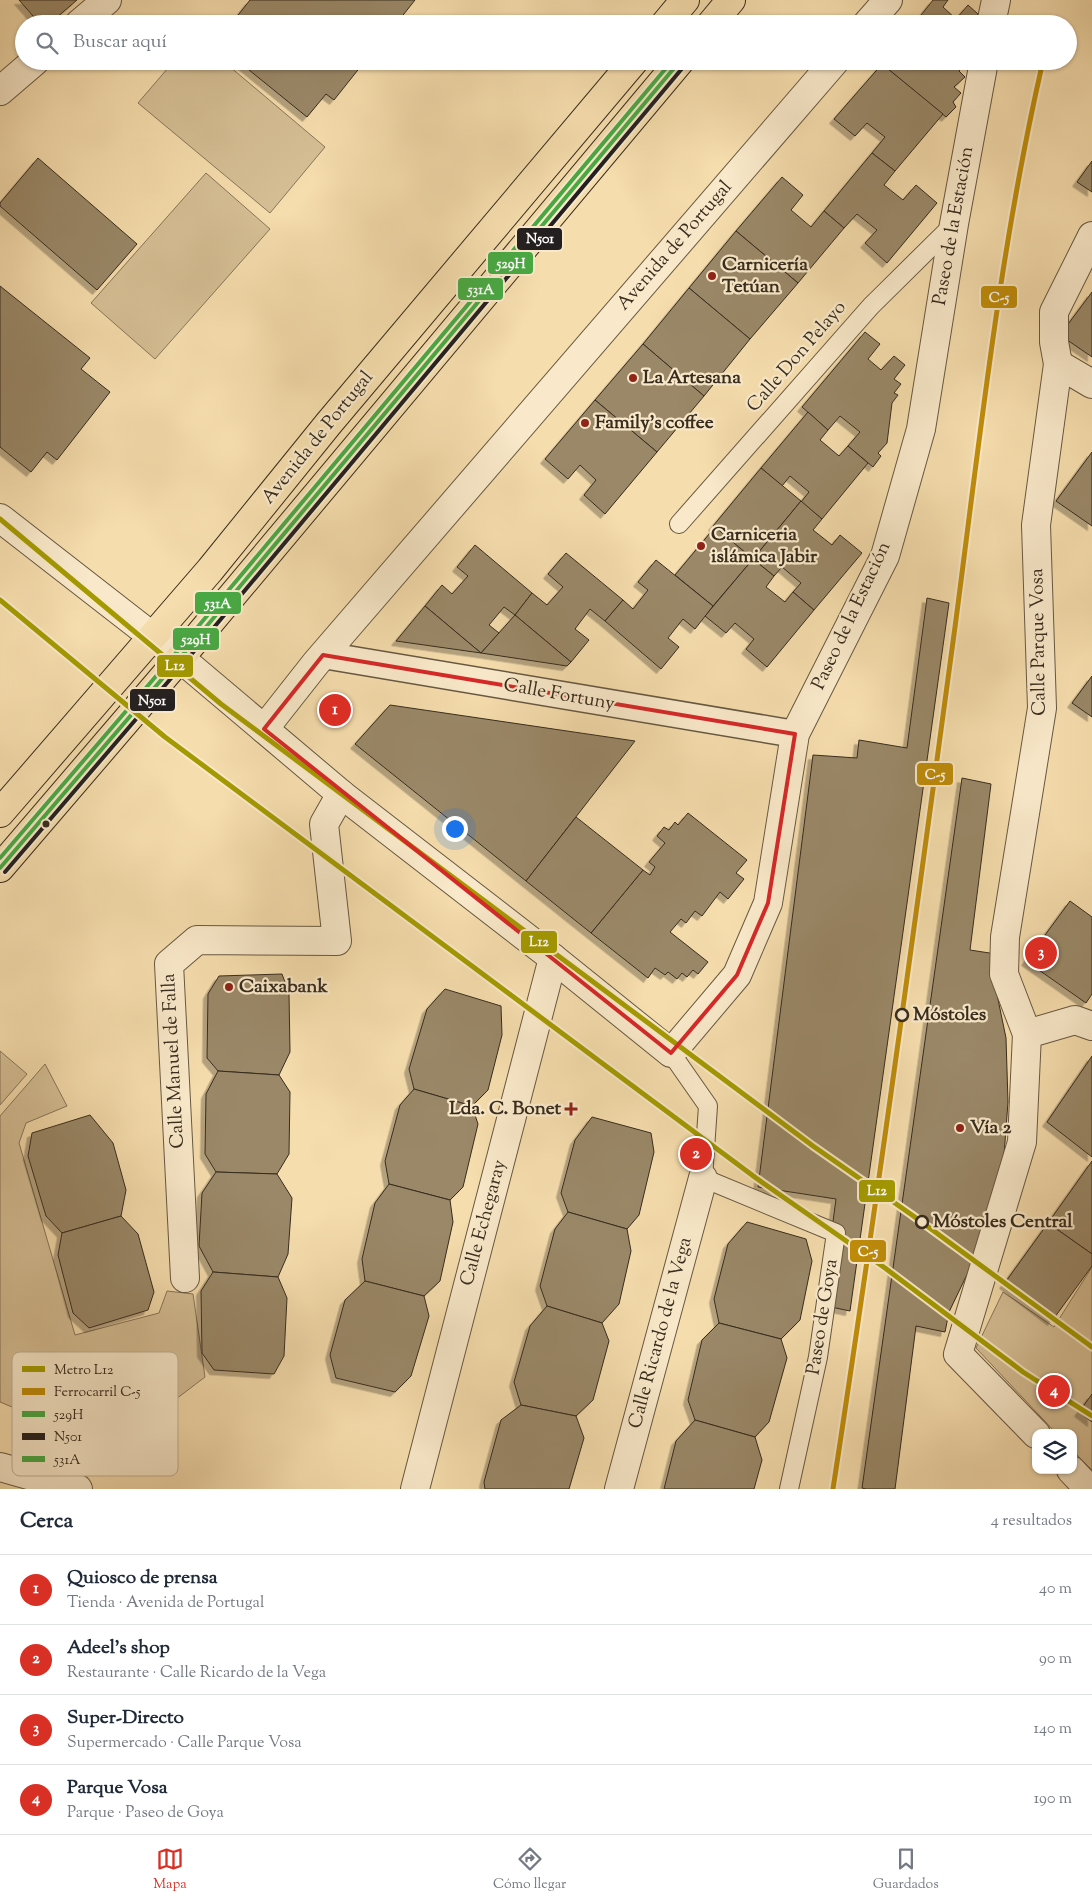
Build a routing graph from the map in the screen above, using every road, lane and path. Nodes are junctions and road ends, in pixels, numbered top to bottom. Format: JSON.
{"nodes":[{"id":1,"x":107,"y":0,"type":"edge"},
{"id":2,"x":685,"y":0,"type":"edge"},
{"id":3,"x":731,"y":0,"type":"edge"},
{"id":4,"x":888,"y":0,"type":"edge"},
{"id":5,"x":996,"y":0,"type":"edge"},
{"id":6,"x":90,"y":15,"type":"edge"},
{"id":7,"x":672,"y":15,"type":"edge"},
{"id":8,"x":718,"y":15,"type":"edge"},
{"id":9,"x":875,"y":15,"type":"edge"},
{"id":10,"x":994,"y":15,"type":"edge"},
{"id":11,"x":24,"y":70,"type":"edge"},
{"id":12,"x":626,"y":70,"type":"edge"},
{"id":13,"x":672,"y":70,"type":"edge"},
{"id":14,"x":827,"y":70,"type":"edge"},
{"id":15,"x":982,"y":70,"type":"edge"},
{"id":16,"x":0,"y":91,"type":"edge"},
{"id":17,"x":954,"y":224,"type":"junction"},
{"id":18,"x":1092,"y":236,"type":"edge"},
{"id":19,"x":1058,"y":364,"type":"junction"},
{"id":20,"x":1092,"y":384,"type":"edge"},
{"id":21,"x":0,"y":518,"type":"edge"},
{"id":22,"x":679,"y":524,"type":"dead end"},
{"id":23,"x":153,"y":637,"type":"junction"},
{"id":24,"x":323,"y":655,"type":"junction"},
{"id":25,"x":180,"y":658,"type":"junction"},
{"id":26,"x":264,"y":729,"type":"junction"},
{"id":27,"x":795,"y":734,"type":"junction"},
{"id":28,"x":341,"y":794,"type":"junction"},
{"id":29,"x":0,"y":813,"type":"edge"},
{"id":30,"x":0,"y":868,"type":"edge"},
{"id":31,"x":553,"y":958,"type":"junction"},
{"id":32,"x":1092,"y":1026,"type":"edge"},
{"id":33,"x":1027,"y":1034,"type":"junction"},
{"id":34,"x":671,"y":1053,"type":"junction"},
{"id":35,"x":703,"y":1178,"type":"junction"},
{"id":36,"x":185,"y":1278,"type":"dead end"},
{"id":37,"x":1032,"y":1430,"type":"edge"},
{"id":38,"x":1075,"y":1474,"type":"edge"},
{"id":39,"x":32,"y":1476,"type":"edge"},
{"id":40,"x":78,"y":1489,"type":"edge"},
{"id":41,"x":415,"y":1489,"type":"edge"},
{"id":42,"x":619,"y":1489,"type":"edge"},
{"id":43,"x":789,"y":1489,"type":"edge"},
{"id":44,"x":1089,"y":1489,"type":"edge"}],
"edges":[{"from":1,"to":6,"type":"street"},
{"from":2,"to":7,"type":"main road"},
{"from":3,"to":8,"type":"main road"},
{"from":4,"to":9,"type":"street"},
{"from":5,"to":10,"type":"street"},
{"from":11,"to":16,"type":"street"},
{"from":12,"to":23,"type":"main road","name":"Avenida de Portugal"},
{"from":13,"to":25,"type":"main road","name":"Avenida de Portugal"},
{"from":14,"to":24,"type":"street","name":"Avenida de Portugal"},
{"from":15,"to":17,"type":"street","name":"Paseo de la Estación"},
{"from":17,"to":22,"type":"lane","name":"Calle Don Pelayo"},
{"from":17,"to":27,"type":"street","name":"Paseo de la Estación"},
{"from":18,"to":19,"type":"street","name":"Calle Parque Vosa"},
{"from":19,"to":20,"type":"street"},
{"from":19,"to":33,"type":"street","name":"Calle Parque Vosa"},
{"from":21,"to":23,"type":"street"},
{"from":23,"to":25,"type":"street"},
{"from":23,"to":29,"type":"main road","name":"Avenida de Portugal"},
{"from":24,"to":26,"type":"street","name":"Avenida de Portugal"},
{"from":24,"to":27,"type":"street","name":"Calle Fortuny"},
{"from":25,"to":26,"type":"street"},
{"from":25,"to":30,"type":"main road","name":"Avenida de Portugal"},
{"from":26,"to":28,"type":"street"},
{"from":27,"to":34,"type":"street","name":"Paseo de la Estación"},
{"from":28,"to":31,"type":"street"},
{"from":28,"to":36,"type":"street","name":"Calle Manuel de Falla"},
{"from":31,"to":34,"type":"street"},
{"from":31,"to":41,"type":"street","name":"Calle Echegaray"},
{"from":32,"to":33,"type":"street"},
{"from":33,"to":37,"type":"street","name":"Calle Parque Vosa"},
{"from":34,"to":35,"type":"lane"},
{"from":35,"to":42,"type":"street","name":"Calle Ricardo de la Vega"},
{"from":35,"to":43,"type":"lane","name":"Paseo de Goya"},
{"from":38,"to":44,"type":"street"},
{"from":39,"to":40,"type":"street"}]}
